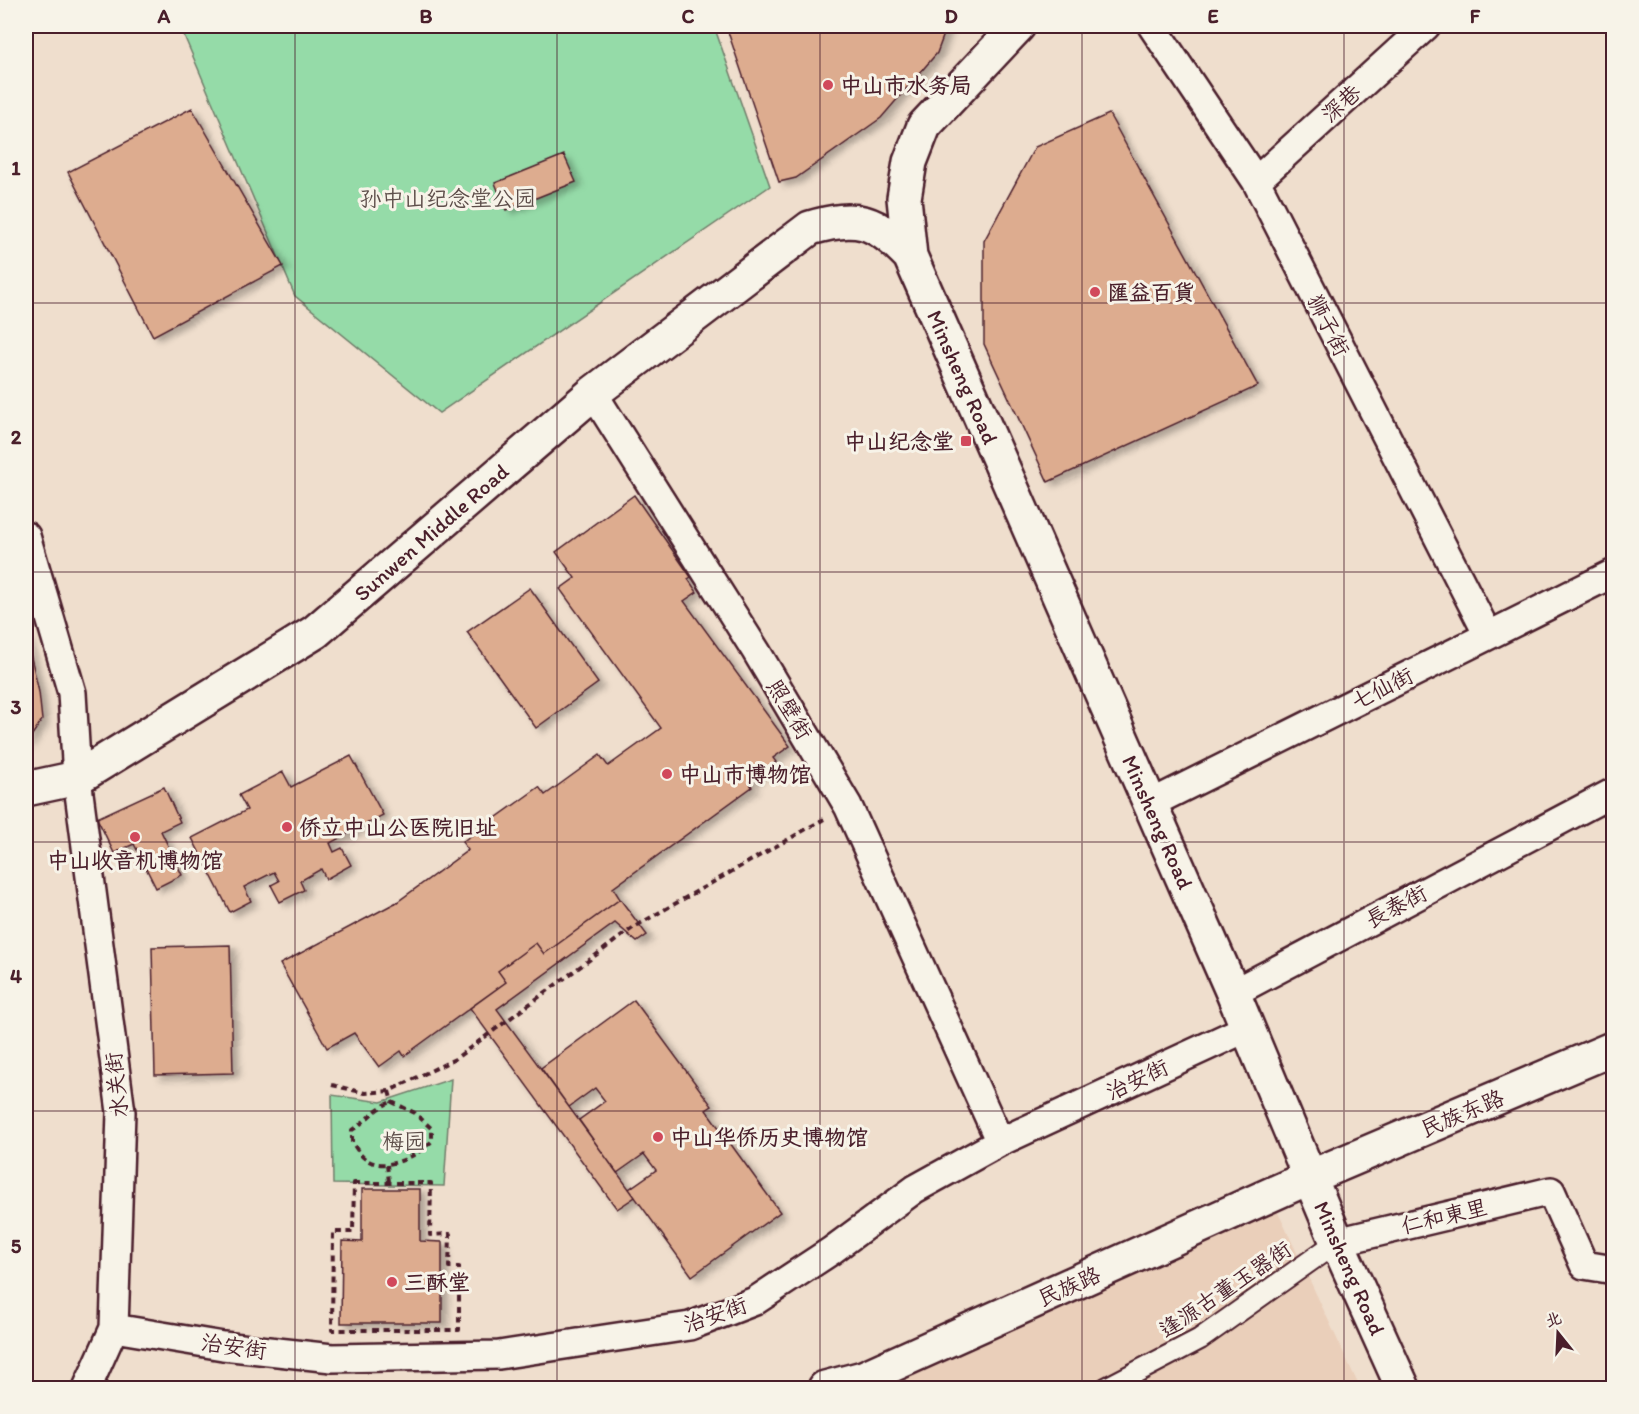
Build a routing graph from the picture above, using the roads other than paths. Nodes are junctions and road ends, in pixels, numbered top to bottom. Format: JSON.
{"nodes":[{"id":1,"x":1018,"y":26,"type":"edge"},
{"id":2,"x":1152,"y":26,"type":"edge"},
{"id":3,"x":1426,"y":26,"type":"edge"},
{"id":4,"x":1256,"y":181,"type":"junction"},
{"id":5,"x":910,"y":256,"type":"junction"},
{"id":6,"x":593,"y":393,"type":"junction"},
{"id":7,"x":26,"y":536,"type":"edge"},
{"id":8,"x":1614,"y":573,"type":"edge"},
{"id":9,"x":1488,"y":635,"type":"junction"},
{"id":10,"x":78,"y":778,"type":"junction"},
{"id":11,"x":26,"y":789,"type":"edge"},
{"id":12,"x":1614,"y":792,"type":"edge"},
{"id":13,"x":1150,"y":804,"type":"junction"},
{"id":14,"x":1233,"y":993,"type":"junction"},
{"id":15,"x":1248,"y":1028,"type":"junction"},
{"id":16,"x":1614,"y":1048,"type":"edge"},
{"id":17,"x":1000,"y":1142,"type":"junction"},
{"id":18,"x":1310,"y":1178,"type":"junction"},
{"id":19,"x":1337,"y":1242,"type":"junction"},
{"id":20,"x":1614,"y":1270,"type":"edge"},
{"id":21,"x":114,"y":1328,"type":"junction"},
{"id":22,"x":87,"y":1389,"type":"edge"},
{"id":23,"x":825,"y":1389,"type":"edge"},
{"id":24,"x":1106,"y":1389,"type":"edge"},
{"id":25,"x":1403,"y":1389,"type":"edge"}],
"edges":[{"from":1,"to":5,"type":"street"},
{"from":2,"to":4,"type":"street","name":"狮子街"},
{"from":3,"to":4,"type":"street","name":"深巷"},
{"from":4,"to":9,"type":"street","name":"狮子街"},
{"from":5,"to":6,"type":"street","name":"Sunwen Middle Road"},
{"from":5,"to":13,"type":"street","name":"Minsheng Road"},
{"from":6,"to":10,"type":"street","name":"Sunwen Middle Road"},
{"from":6,"to":17,"type":"street","name":"照壁街"},
{"from":7,"to":10,"type":"street","name":"水关街"},
{"from":8,"to":9,"type":"street","name":"七仙街"},
{"from":9,"to":13,"type":"street","name":"七仙街"},
{"from":10,"to":11,"type":"street","name":"Sunwen Middle Road"},
{"from":10,"to":21,"type":"street","name":"水关街"},
{"from":12,"to":14,"type":"street","name":"長泰街"},
{"from":13,"to":14,"type":"street","name":"Minsheng Road"},
{"from":14,"to":15,"type":"street","name":"Minsheng Road"},
{"from":15,"to":17,"type":"street","name":"治安街"},
{"from":15,"to":18,"type":"street","name":"Minsheng Road"},
{"from":16,"to":18,"type":"street","name":"民族东路"},
{"from":17,"to":21,"type":"street","name":"治安街"},
{"from":18,"to":19,"type":"street","name":"Minsheng Road"},
{"from":18,"to":23,"type":"street","name":"民族路"},
{"from":19,"to":20,"type":"street","name":"仁和東里"},
{"from":19,"to":24,"type":"street","name":"逢源古董玉器街"},
{"from":19,"to":25,"type":"street","name":"Minsheng Road"},
{"from":21,"to":22,"type":"street","name":"水关街"}]}
